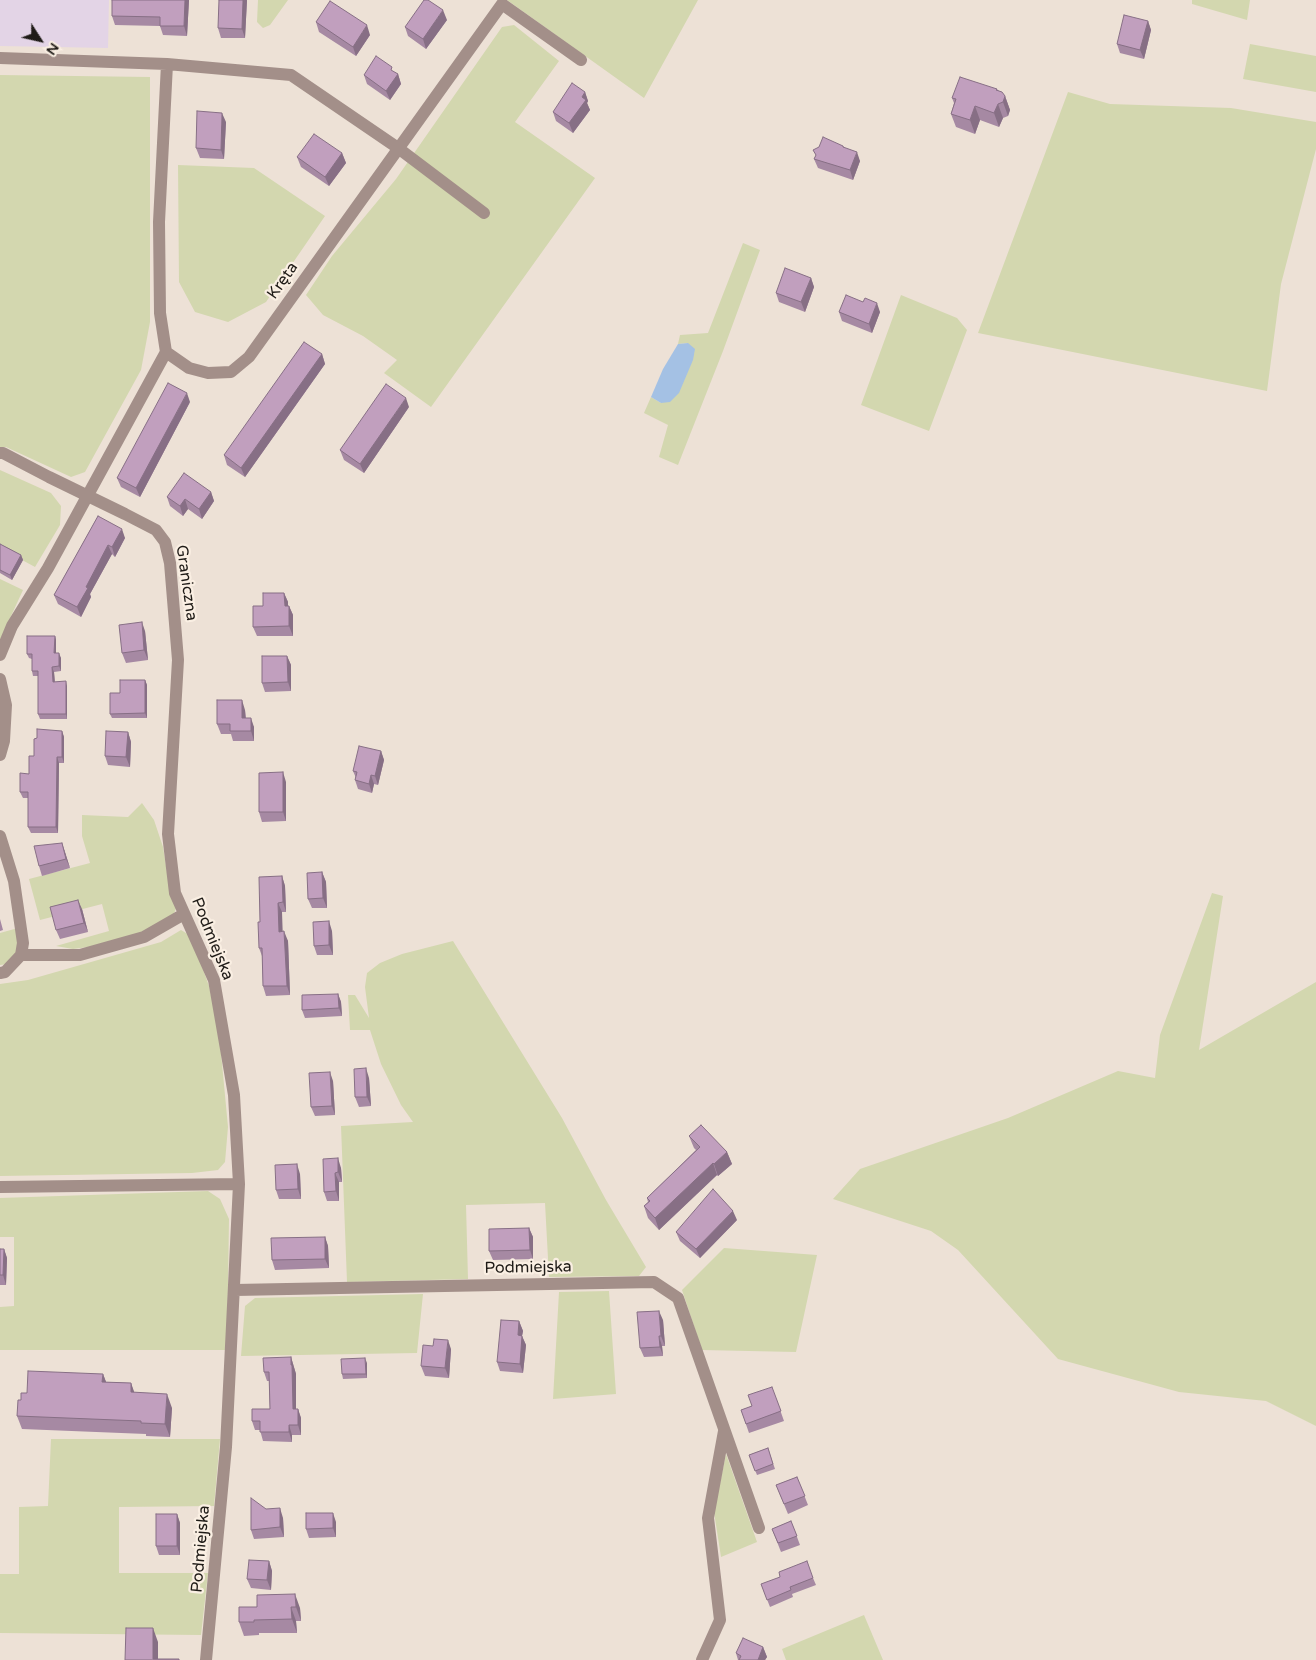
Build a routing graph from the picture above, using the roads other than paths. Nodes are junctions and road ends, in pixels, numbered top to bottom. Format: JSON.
{"nodes":[{"id":1,"x":0,"y":58,"type":"edge"},
{"id":2,"x":581,"y":60,"type":"dead end"},
{"id":3,"x":166,"y":64,"type":"junction"},
{"id":4,"x":398,"y":148,"type":"junction"},
{"id":5,"x":484,"y":213,"type":"dead end"},
{"id":6,"x":166,"y":352,"type":"junction"},
{"id":7,"x":0,"y":453,"type":"edge"},
{"id":8,"x":87,"y":496,"type":"junction"},
{"id":9,"x":0,"y":655,"type":"edge"},
{"id":10,"x":178,"y":660,"type":"joint"},
{"id":11,"x":0,"y":679,"type":"edge"},
{"id":12,"x":0,"y":755,"type":"edge"},
{"id":13,"x":0,"y":836,"type":"edge"},
{"id":14,"x":184,"y":914,"type":"junction"},
{"id":15,"x":21,"y":956,"type":"junction"},
{"id":16,"x":0,"y":973,"type":"edge"},
{"id":17,"x":239,"y":1184,"type":"junction"},
{"id":18,"x":0,"y":1187,"type":"edge"},
{"id":19,"x":235,"y":1290,"type":"junction"},
{"id":20,"x":724,"y":1428,"type":"junction"},
{"id":21,"x":759,"y":1528,"type":"dead end"},
{"id":22,"x":206,"y":1660,"type":"edge"},
{"id":23,"x":702,"y":1660,"type":"edge"}],
"edges":[{"from":1,"to":3,"type":"street"},
{"from":2,"to":4,"type":"street","name":"Kręta"},
{"from":3,"to":4,"type":"street"},
{"from":3,"to":6,"type":"street"},
{"from":4,"to":5,"type":"street"},
{"from":4,"to":6,"type":"street","name":"Kręta"},
{"from":6,"to":8,"type":"street"},
{"from":7,"to":8,"type":"street","name":"Graniczna"},
{"from":8,"to":9,"type":"street"},
{"from":8,"to":10,"type":"street","name":"Graniczna"},
{"from":10,"to":14,"type":"street","name":"Podmiejska"},
{"from":11,"to":12,"type":"street"},
{"from":13,"to":15,"type":"street"},
{"from":14,"to":15,"type":"street"},
{"from":14,"to":17,"type":"street","name":"Podmiejska"},
{"from":15,"to":16,"type":"street"},
{"from":17,"to":18,"type":"street"},
{"from":17,"to":19,"type":"street","name":"Podmiejska"},
{"from":19,"to":20,"type":"street","name":"Podmiejska"},
{"from":19,"to":22,"type":"street","name":"Podmiejska"},
{"from":20,"to":21,"type":"street","name":"Podmiejska"},
{"from":20,"to":23,"type":"street","name":"Podmiejska"}]}
